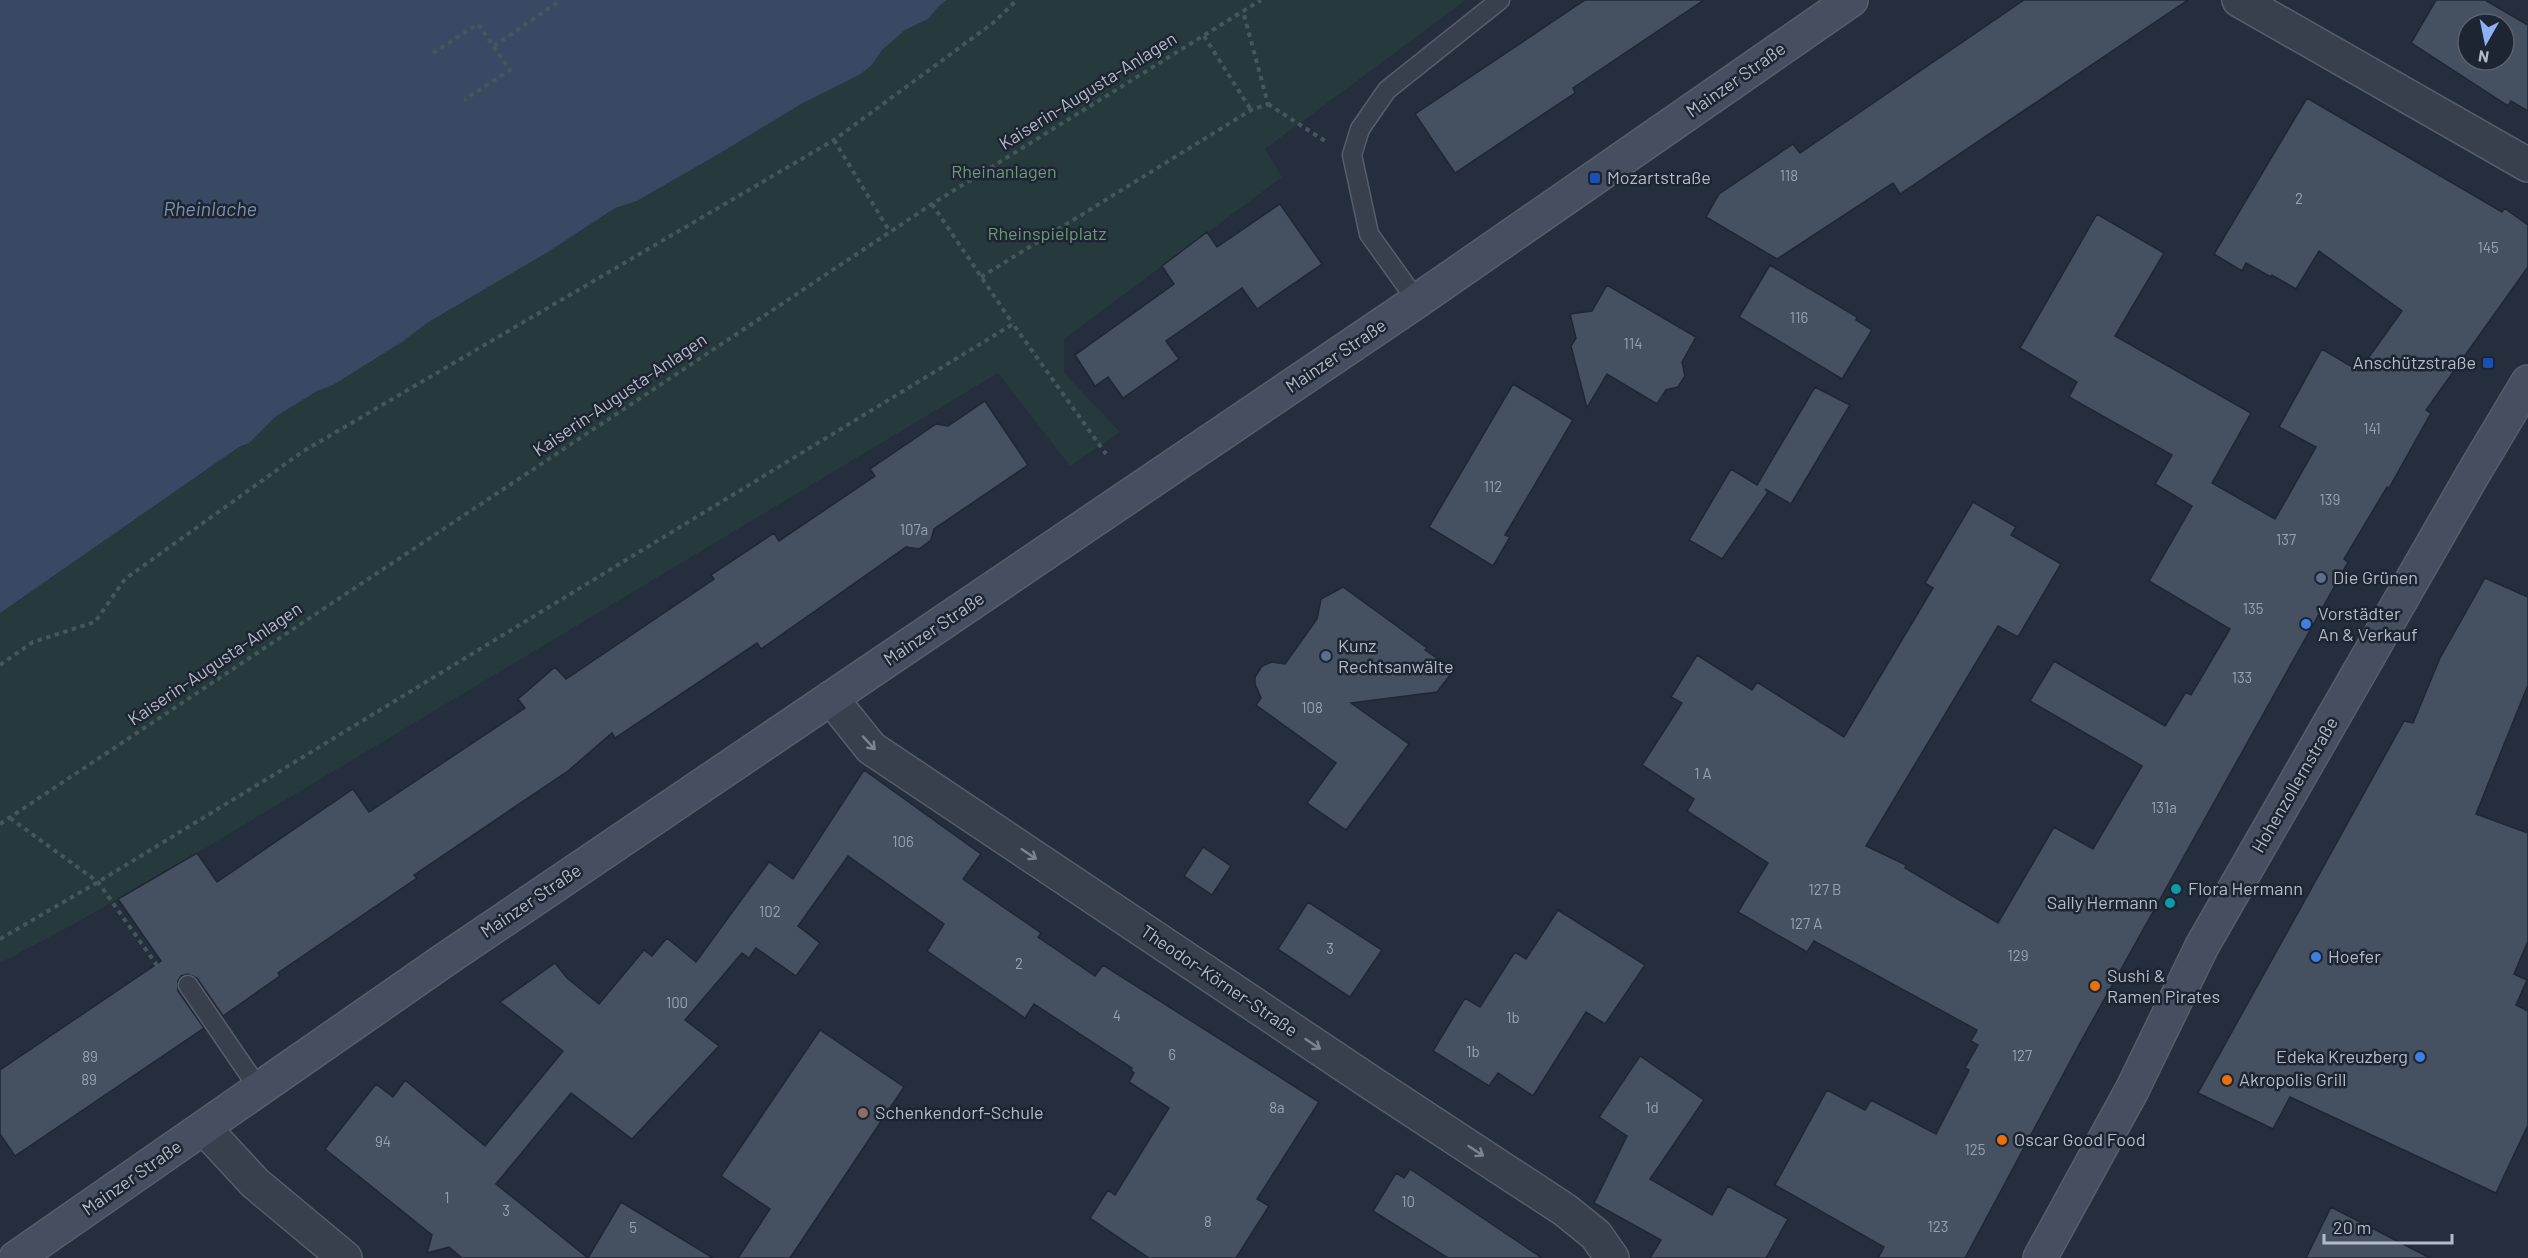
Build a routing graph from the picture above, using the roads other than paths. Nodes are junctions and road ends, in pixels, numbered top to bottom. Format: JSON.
{"nodes":[{"id":1,"x":1500,"y":0,"type":"edge"},
{"id":2,"x":1851,"y":0,"type":"edge"},
{"id":3,"x":2239,"y":0,"type":"edge"},
{"id":4,"x":2528,"y":165,"type":"edge"},
{"id":5,"x":1417,"y":301,"type":"junction"},
{"id":6,"x":2528,"y":382,"type":"edge"},
{"id":7,"x":831,"y":698,"type":"junction"},
{"id":8,"x":188,"y":985,"type":"dead end"},
{"id":9,"x":259,"y":1089,"type":"junction"},
{"id":10,"x":204,"y":1128,"type":"junction"},
{"id":11,"x":16,"y":1258,"type":"edge"},
{"id":12,"x":345,"y":1258,"type":"edge"},
{"id":13,"x":1612,"y":1258,"type":"edge"},
{"id":14,"x":2040,"y":1258,"type":"edge"}],
"edges":[{"from":1,"to":5,"type":"lane"},
{"from":2,"to":5,"type":"street","name":"Mainzer Straße"},
{"from":3,"to":4,"type":"street"},
{"from":5,"to":7,"type":"street","name":"Mainzer Straße"},
{"from":6,"to":14,"type":"street","name":"Hohenzollernstraße"},
{"from":7,"to":9,"type":"street","name":"Mainzer Straße"},
{"from":7,"to":13,"type":"street","name":"Theodor-Körner-Straße","one_way":true},
{"from":8,"to":9,"type":"lane"},
{"from":9,"to":10,"type":"street","name":"Mainzer Straße"},
{"from":10,"to":11,"type":"street","name":"Mainzer Straße"},
{"from":10,"to":12,"type":"street"}]}
